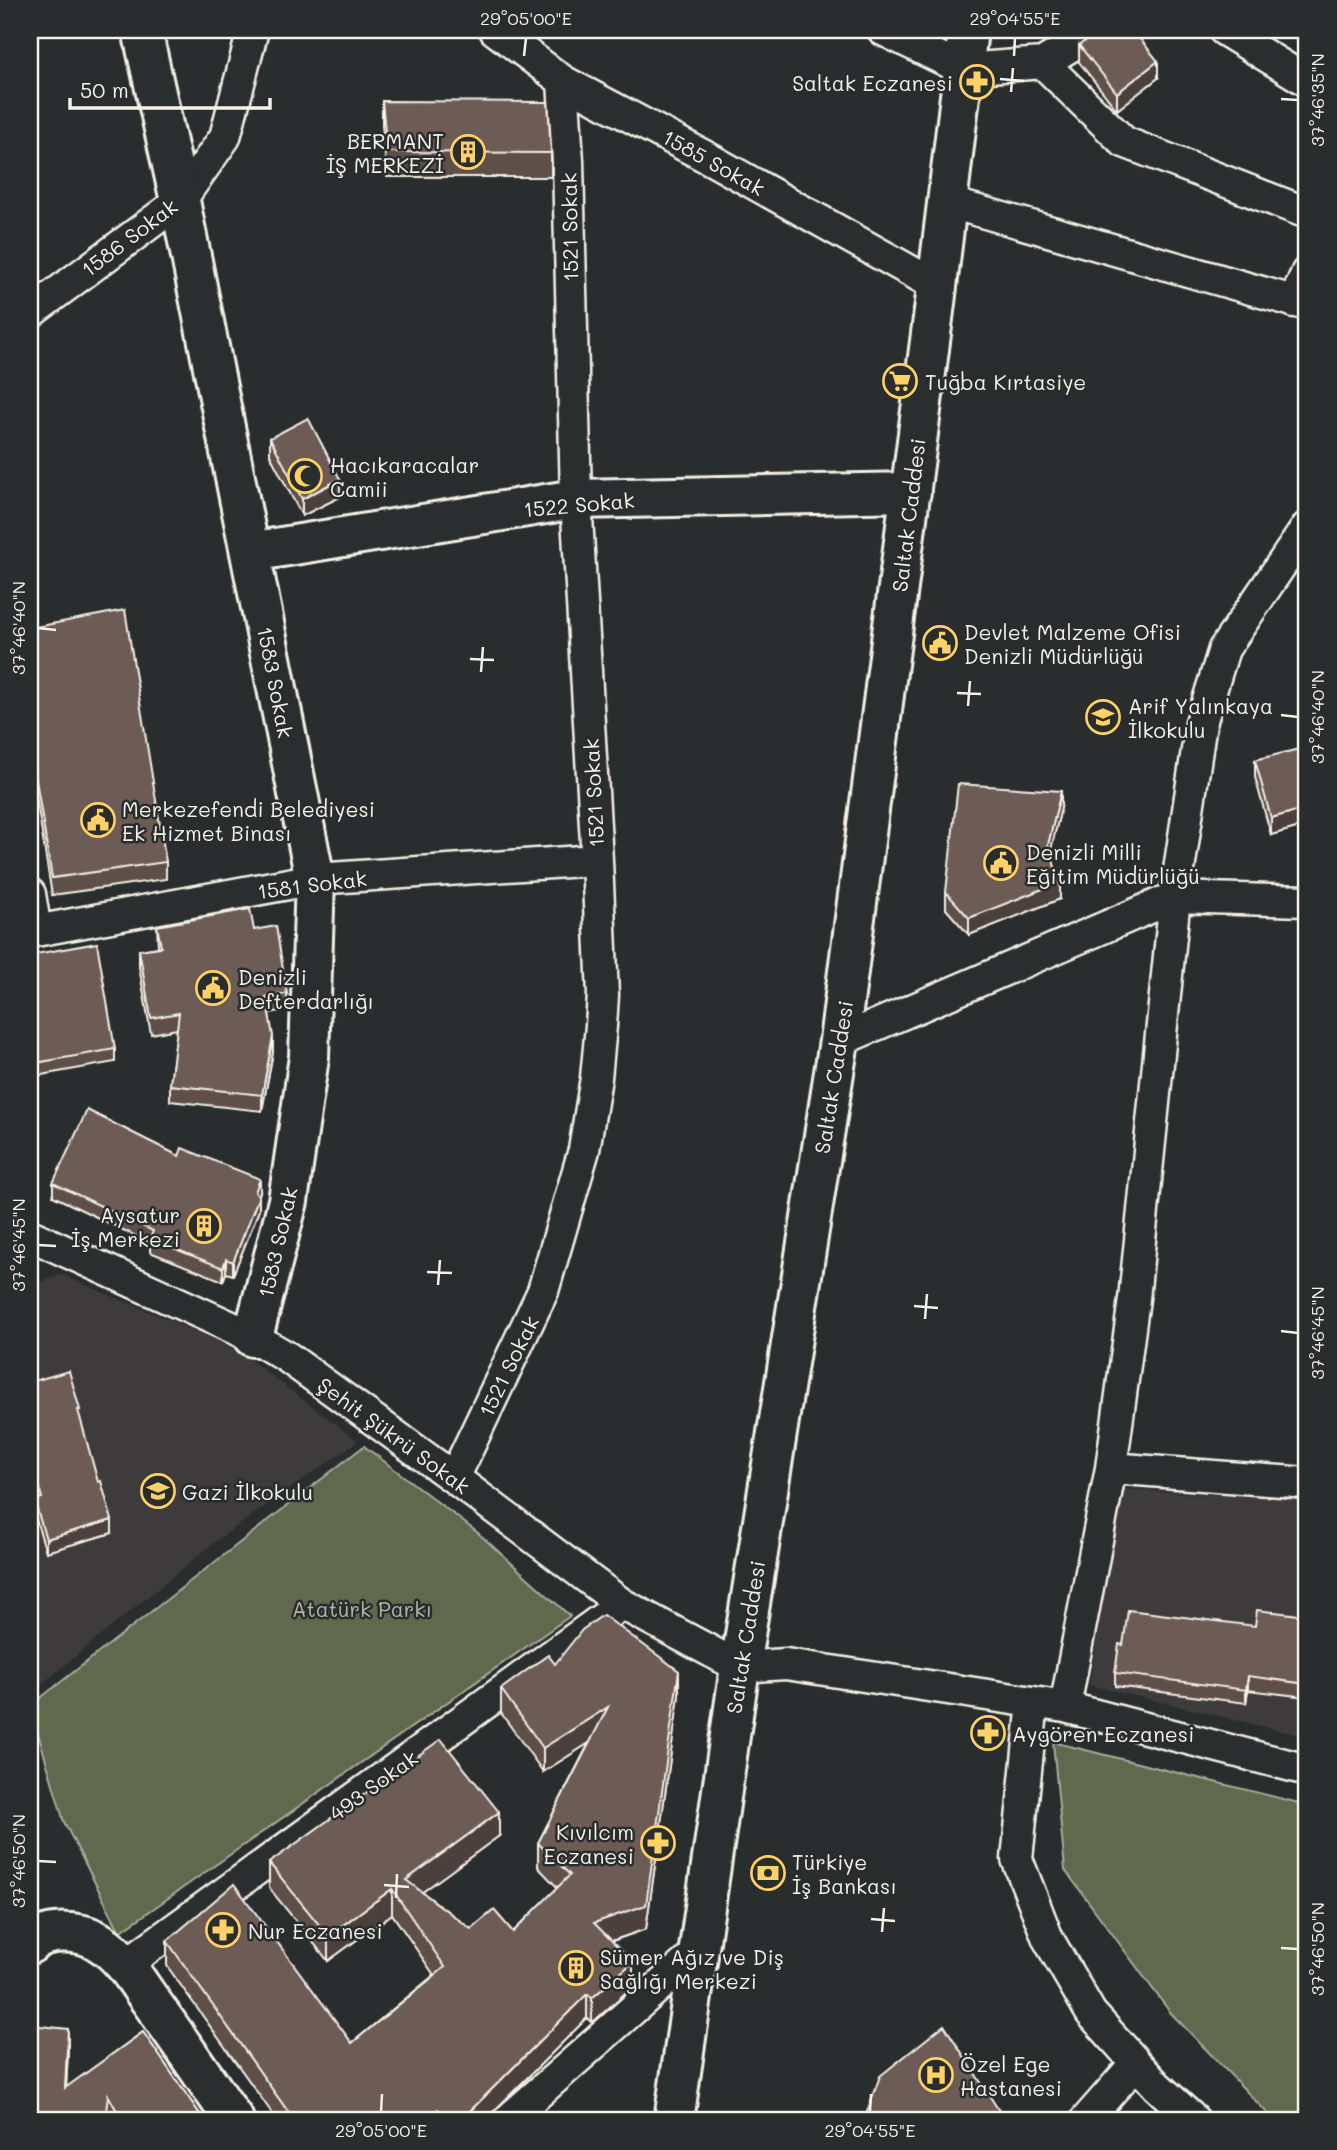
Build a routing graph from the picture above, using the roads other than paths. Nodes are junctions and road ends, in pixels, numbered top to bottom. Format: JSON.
{"nodes":[{"id":1,"x":142,"y":30,"type":"edge"},
{"id":2,"x":253,"y":30,"type":"edge"},
{"id":3,"x":495,"y":30,"type":"edge"},
{"id":4,"x":883,"y":30,"type":"edge"},
{"id":5,"x":968,"y":30,"type":"edge"},
{"id":6,"x":1097,"y":30,"type":"edge"},
{"id":7,"x":1224,"y":30,"type":"edge"},
{"id":8,"x":1043,"y":63,"type":"junction"},
{"id":9,"x":963,"y":69,"type":"junction"},
{"id":10,"x":1307,"y":80,"type":"edge"},
{"id":11,"x":563,"y":81,"type":"junction"},
{"id":12,"x":180,"y":201,"type":"junction"},
{"id":13,"x":947,"y":202,"type":"junction"},
{"id":14,"x":1307,"y":213,"type":"edge"},
{"id":15,"x":1307,"y":272,"type":"edge"},
{"id":16,"x":937,"y":286,"type":"junction"},
{"id":17,"x":1300,"y":303,"type":"edge"},
{"id":18,"x":30,"y":313,"type":"edge"},
{"id":19,"x":911,"y":492,"type":"junction"},
{"id":20,"x":576,"y":499,"type":"junction"},
{"id":21,"x":1307,"y":527,"type":"edge"},
{"id":22,"x":251,"y":552,"type":"junction"},
{"id":23,"x":597,"y":860,"type":"junction"},
{"id":24,"x":315,"y":879,"type":"junction"},
{"id":25,"x":30,"y":894,"type":"edge"},
{"id":26,"x":1175,"y":897,"type":"junction"},
{"id":27,"x":1307,"y":901,"type":"edge"},
{"id":28,"x":33,"y":932,"type":"edge"},
{"id":29,"x":839,"y":1041,"type":"junction"},
{"id":30,"x":30,"y":1235,"type":"edge"},
{"id":31,"x":253,"y":1337,"type":"junction"},
{"id":32,"x":1111,"y":1468,"type":"junction"},
{"id":33,"x":454,"y":1478,"type":"junction"},
{"id":34,"x":1307,"y":1483,"type":"edge"},
{"id":35,"x":622,"y":1604,"type":"junction"},
{"id":36,"x":740,"y":1667,"type":"junction"},
{"id":37,"x":1033,"y":1702,"type":"junction"},
{"id":38,"x":1065,"y":1707,"type":"junction"},
{"id":39,"x":1307,"y":1770,"type":"edge"},
{"id":40,"x":32,"y":1942,"type":"edge"},
{"id":41,"x":699,"y":1951,"type":"junction"},
{"id":42,"x":124,"y":1965,"type":"junction"},
{"id":43,"x":1136,"y":2063,"type":"junction"},
{"id":44,"x":234,"y":2120,"type":"edge"},
{"id":45,"x":508,"y":2120,"type":"edge"},
{"id":46,"x":674,"y":2120,"type":"edge"},
{"id":47,"x":1086,"y":2120,"type":"edge"},
{"id":48,"x":1195,"y":2120,"type":"edge"}],
"edges":[{"from":1,"to":12,"type":"main road","name":"1583 Sokak"},
{"from":2,"to":12,"type":"street","name":"1586 Sokak"},
{"from":3,"to":11,"type":"street","name":"1585 Sokak"},
{"from":4,"to":9,"type":"street"},
{"from":5,"to":9,"type":"main road","name":"Saltak Caddesi"},
{"from":6,"to":8,"type":"street"},
{"from":7,"to":10,"type":"street"},
{"from":8,"to":9,"type":"street"},
{"from":8,"to":14,"type":"street"},
{"from":9,"to":13,"type":"main road","name":"Saltak Caddesi"},
{"from":11,"to":16,"type":"street","name":"1585 Sokak"},
{"from":11,"to":20,"type":"street","name":"1521 Sokak"},
{"from":12,"to":18,"type":"street","name":"1586 Sokak"},
{"from":12,"to":22,"type":"main road","name":"1583 Sokak"},
{"from":13,"to":16,"type":"main road","name":"Saltak Caddesi"},
{"from":13,"to":17,"type":"street"},
{"from":15,"to":17,"type":"street"},
{"from":16,"to":19,"type":"main road","name":"Saltak Caddesi"},
{"from":19,"to":20,"type":"main road","name":"1522 Sokak"},
{"from":19,"to":29,"type":"main road","name":"Saltak Caddesi"},
{"from":20,"to":22,"type":"main road","name":"1522 Sokak"},
{"from":20,"to":23,"type":"street","name":"1521 Sokak"},
{"from":21,"to":26,"type":"street"},
{"from":22,"to":24,"type":"main road","name":"1583 Sokak"},
{"from":23,"to":24,"type":"street","name":"1581 Sokak"},
{"from":23,"to":33,"type":"street","name":"1521 Sokak"},
{"from":24,"to":28,"type":"street","name":"1581 Sokak"},
{"from":24,"to":31,"type":"main road","name":"1583 Sokak"},
{"from":25,"to":28,"type":"street"},
{"from":26,"to":27,"type":"street"},
{"from":26,"to":29,"type":"street"},
{"from":26,"to":32,"type":"street"},
{"from":29,"to":36,"type":"main road","name":"Saltak Caddesi"},
{"from":30,"to":31,"type":"street","name":"Şehit Şükrü Sokak"},
{"from":31,"to":33,"type":"street","name":"Şehit Şükrü Sokak"},
{"from":32,"to":34,"type":"street"},
{"from":32,"to":38,"type":"street"},
{"from":33,"to":35,"type":"street","name":"Şehit Şükrü Sokak"},
{"from":35,"to":36,"type":"street","name":"Şehit Şükrü Sokak"},
{"from":35,"to":42,"type":"street","name":"493 Sokak"},
{"from":36,"to":37,"type":"street"},
{"from":36,"to":41,"type":"main road","name":"Saltak Caddesi"},
{"from":37,"to":38,"type":"street"},
{"from":37,"to":43,"type":"street"},
{"from":38,"to":39,"type":"street"},
{"from":40,"to":42,"type":"main road"},
{"from":41,"to":45,"type":"street"},
{"from":41,"to":46,"type":"main road","name":"Saltak Caddesi"},
{"from":42,"to":44,"type":"main road"},
{"from":43,"to":47,"type":"street"},
{"from":43,"to":48,"type":"street"}]}
